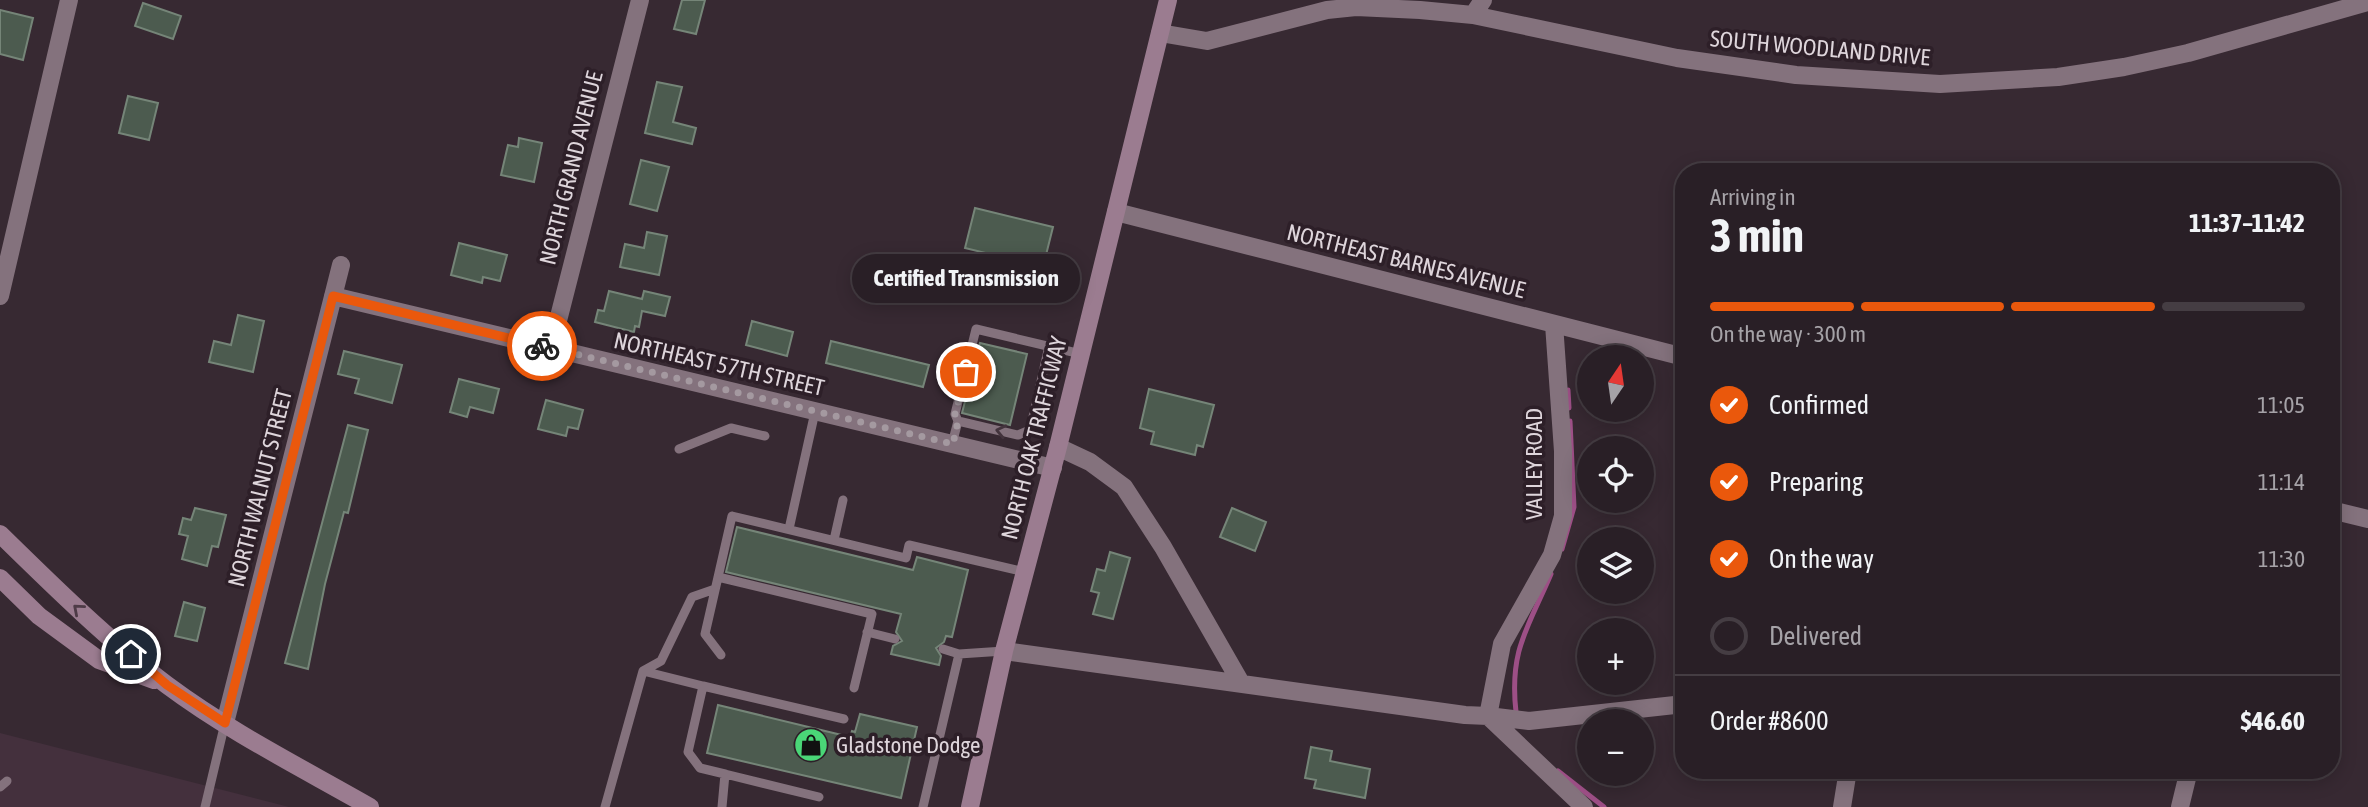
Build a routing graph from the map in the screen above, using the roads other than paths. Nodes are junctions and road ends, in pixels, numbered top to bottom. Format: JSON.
{"nodes":[{"id":1,"x":69,"y":0,"type":"edge"},
{"id":2,"x":640,"y":0,"type":"edge"},
{"id":3,"x":1168,"y":0,"type":"edge"},
{"id":4,"x":2368,"y":2,"type":"edge"},
{"id":5,"x":1478,"y":7,"type":"edge"},
{"id":6,"x":1160,"y":33,"type":"junction"},
{"id":7,"x":1116,"y":212,"type":"junction"},
{"id":8,"x":4,"y":256,"type":"edge"},
{"id":9,"x":341,"y":265,"type":"dead end"},
{"id":10,"x":0,"y":296,"type":"edge"},
{"id":11,"x":333,"y":296,"type":"junction"},
{"id":12,"x":1554,"y":324,"type":"junction"},
{"id":13,"x":1049,"y":346,"type":"junction"},
{"id":14,"x":551,"y":348,"type":"junction"},
{"id":15,"x":1081,"y":354,"type":"junction"},
{"id":16,"x":1675,"y":354,"type":"edge"},
{"id":17,"x":816,"y":412,"type":"junction"},
{"id":18,"x":958,"y":421,"type":"junction"},
{"id":19,"x":765,"y":436,"type":"dead end"},
{"id":20,"x":953,"y":444,"type":"junction"},
{"id":21,"x":1058,"y":447,"type":"junction"},
{"id":22,"x":679,"y":449,"type":"dead end"},
{"id":23,"x":1053,"y":468,"type":"junction"},
{"id":24,"x":843,"y":500,"type":"dead end"},
{"id":25,"x":2340,"y":512,"type":"edge"},
{"id":26,"x":2368,"y":519,"type":"edge"},
{"id":27,"x":789,"y":529,"type":"junction"},
{"id":28,"x":0,"y":534,"type":"edge"},
{"id":29,"x":834,"y":540,"type":"junction"},
{"id":30,"x":1025,"y":572,"type":"junction"},
{"id":31,"x":718,"y":577,"type":"junction"},
{"id":32,"x":0,"y":578,"type":"edge"},
{"id":33,"x":715,"y":589,"type":"junction"},
{"id":34,"x":867,"y":632,"type":"junction"},
{"id":35,"x":895,"y":639,"type":"dead end"},
{"id":36,"x":943,"y":649,"type":"dead end"},
{"id":37,"x":1004,"y":652,"type":"junction"},
{"id":38,"x":959,"y":654,"type":"junction"},
{"id":39,"x":721,"y":655,"type":"dead end"},
{"id":40,"x":643,"y":671,"type":"junction"},
{"id":41,"x":1241,"y":683,"type":"junction"},
{"id":42,"x":167,"y":685,"type":"junction"},
{"id":43,"x":703,"y":686,"type":"junction"},
{"id":44,"x":854,"y":688,"type":"dead end"},
{"id":45,"x":1675,"y":705,"type":"edge"},
{"id":46,"x":1488,"y":716,"type":"junction"},
{"id":47,"x":844,"y":719,"type":"dead end"},
{"id":48,"x":225,"y":723,"type":"junction"},
{"id":49,"x":725,"y":774,"type":"junction"},
{"id":50,"x":1847,"y":779,"type":"edge"},
{"id":51,"x":2187,"y":779,"type":"edge"},
{"id":52,"x":819,"y":797,"type":"dead end"},
{"id":53,"x":205,"y":807,"type":"edge"},
{"id":54,"x":370,"y":807,"type":"edge"},
{"id":55,"x":605,"y":807,"type":"edge"},
{"id":56,"x":722,"y":807,"type":"edge"},
{"id":57,"x":923,"y":807,"type":"edge"},
{"id":58,"x":970,"y":807,"type":"edge"},
{"id":59,"x":1584,"y":807,"type":"edge"},
{"id":60,"x":1842,"y":807,"type":"edge"},
{"id":61,"x":2180,"y":807,"type":"edge"}],
"edges":[{"from":1,"to":8,"type":"street"},
{"from":2,"to":14,"type":"street","name":"NORTH GRAND AVENUE"},
{"from":3,"to":6,"type":"main road","name":"NORTH OAK TRAFFICWAY"},
{"from":4,"to":5,"type":"street","name":"SOUTH WOODLAND DRIVE"},
{"from":5,"to":6,"type":"street","name":"SOUTH WOODLAND DRIVE"},
{"from":6,"to":7,"type":"main road","name":"NORTH OAK TRAFFICWAY"},
{"from":7,"to":12,"type":"street","name":"NORTHEAST BARNES AVENUE"},
{"from":7,"to":15,"type":"main road","name":"NORTH OAK TRAFFICWAY"},
{"from":8,"to":10,"type":"street"},
{"from":9,"to":11,"type":"street","name":"NORTH WALNUT STREET"},
{"from":11,"to":14,"type":"street","name":"NORTHEAST 57TH STREET"},
{"from":11,"to":48,"type":"street","name":"NORTH WALNUT STREET"},
{"from":12,"to":16,"type":"street","name":"NORTHEAST BARNES AVENUE"},
{"from":12,"to":46,"type":"street","name":"VALLEY ROAD"},
{"from":13,"to":15,"type":"lane"},
{"from":13,"to":18,"type":"lane","one_way":true},
{"from":13,"to":18,"type":"lane"},
{"from":14,"to":17,"type":"street","name":"NORTHEAST 57TH STREET"},
{"from":15,"to":21,"type":"main road","name":"NORTH OAK TRAFFICWAY"},
{"from":17,"to":20,"type":"street","name":"NORTHEAST 57TH STREET"},
{"from":17,"to":27,"type":"lane"},
{"from":18,"to":20,"type":"lane"},
{"from":19,"to":22,"type":"lane"},
{"from":20,"to":23,"type":"street","name":"NORTHEAST 57TH STREET"},
{"from":21,"to":23,"type":"main road","name":"NORTH OAK TRAFFICWAY"},
{"from":21,"to":41,"type":"street"},
{"from":23,"to":30,"type":"main road","name":"NORTH OAK TRAFFICWAY"},
{"from":24,"to":29,"type":"lane"},
{"from":25,"to":26,"type":"street"},
{"from":27,"to":29,"type":"lane"},
{"from":27,"to":31,"type":"lane"},
{"from":42,"to":28,"type":"main road","one_way":true},
{"from":29,"to":30,"type":"lane"},
{"from":30,"to":37,"type":"main road","name":"NORTH OAK TRAFFICWAY"},
{"from":31,"to":33,"type":"lane"},
{"from":31,"to":34,"type":"lane"},
{"from":32,"to":42,"type":"main road"},
{"from":33,"to":39,"type":"lane"},
{"from":33,"to":40,"type":"lane"},
{"from":34,"to":35,"type":"lane"},
{"from":34,"to":44,"type":"lane"},
{"from":36,"to":38,"type":"lane"},
{"from":37,"to":38,"type":"lane"},
{"from":37,"to":41,"type":"street"},
{"from":37,"to":58,"type":"main road","name":"NORTH OAK TRAFFICWAY"},
{"from":38,"to":57,"type":"lane"},
{"from":40,"to":43,"type":"lane"},
{"from":40,"to":55,"type":"lane"},
{"from":41,"to":46,"type":"street"},
{"from":42,"to":48,"type":"main road"},
{"from":43,"to":47,"type":"lane"},
{"from":43,"to":49,"type":"lane"},
{"from":45,"to":46,"type":"street"},
{"from":46,"to":59,"type":"street"},
{"from":48,"to":53,"type":"lane"},
{"from":48,"to":54,"type":"main road"},
{"from":49,"to":52,"type":"lane"},
{"from":49,"to":56,"type":"lane"},
{"from":50,"to":60,"type":"street"},
{"from":51,"to":61,"type":"street"}]}
